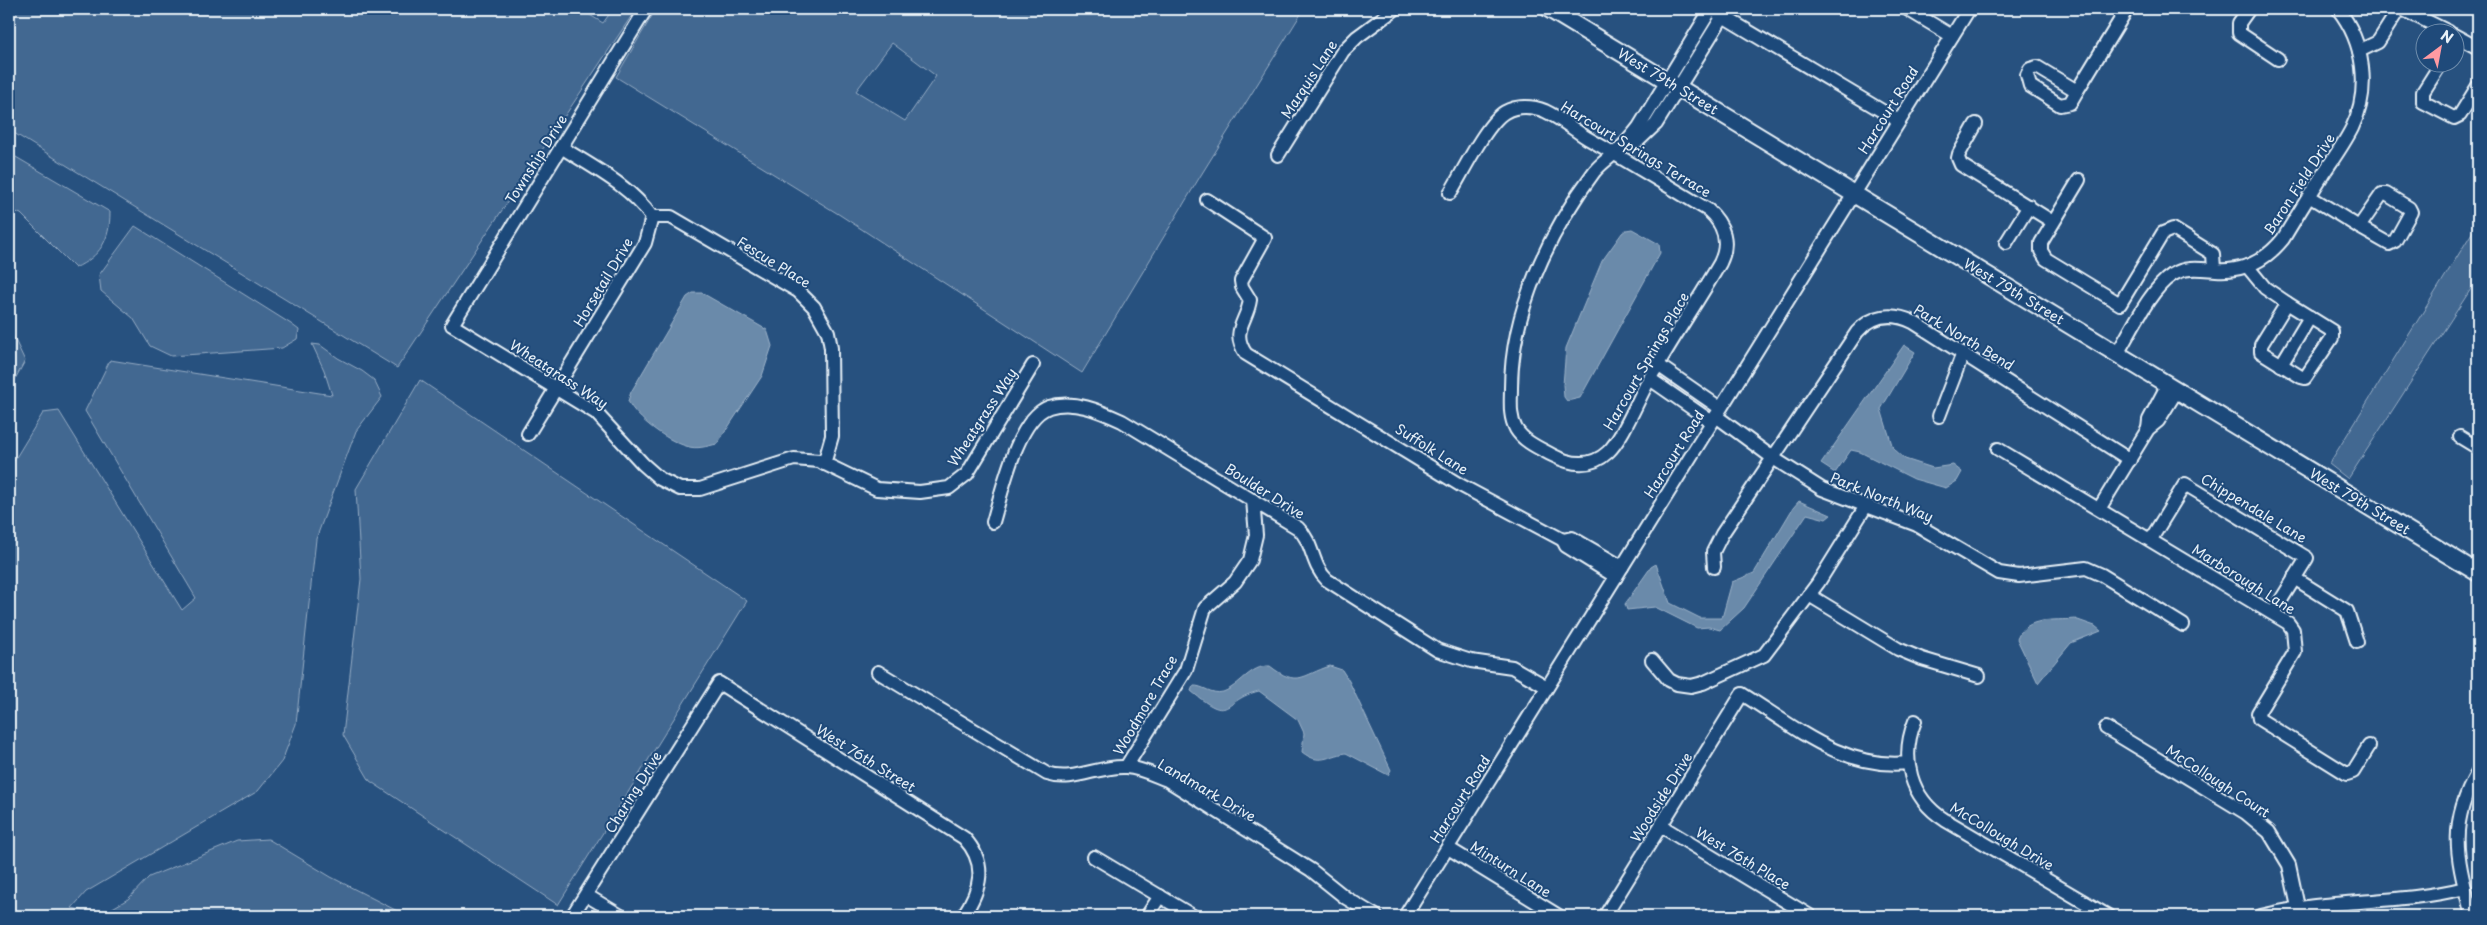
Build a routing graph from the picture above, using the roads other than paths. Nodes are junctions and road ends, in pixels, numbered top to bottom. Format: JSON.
{"nodes":[{"id":1,"x":646,"y":9,"type":"edge"},
{"id":2,"x":1395,"y":9,"type":"edge"},
{"id":3,"x":1549,"y":9,"type":"edge"},
{"id":4,"x":1711,"y":9,"type":"edge"},
{"id":5,"x":1907,"y":9,"type":"edge"},
{"id":6,"x":1969,"y":9,"type":"edge"},
{"id":7,"x":2127,"y":9,"type":"edge"},
{"id":8,"x":2249,"y":9,"type":"edge"},
{"id":9,"x":2338,"y":9,"type":"edge"},
{"id":10,"x":2401,"y":9,"type":"edge"},
{"id":11,"x":1723,"y":16,"type":"junction"},
{"id":12,"x":2426,"y":22,"type":"edge"},
{"id":13,"x":1952,"y":36,"type":"junction"},
{"id":14,"x":2464,"y":42,"type":"edge"},
{"id":15,"x":2478,"y":48,"type":"edge"},
{"id":16,"x":2359,"y":51,"type":"junction"},
{"id":17,"x":2278,"y":59,"type":"dead end"},
{"id":18,"x":2436,"y":72,"type":"edge"},
{"id":19,"x":1674,"y":84,"type":"junction"},
{"id":20,"x":2478,"y":86,"type":"edge"},
{"id":21,"x":2077,"y":91,"type":"dead end"},
{"id":22,"x":1899,"y":121,"type":"junction"},
{"id":23,"x":1976,"y":124,"type":"dead end"},
{"id":24,"x":561,"y":147,"type":"junction"},
{"id":25,"x":1615,"y":153,"type":"junction"},
{"id":26,"x":1278,"y":155,"type":"dead end"},
{"id":27,"x":2079,"y":180,"type":"dead end"},
{"id":28,"x":1854,"y":193,"type":"junction"},
{"id":29,"x":1450,"y":194,"type":"dead end"},
{"id":30,"x":2309,"y":196,"type":"junction"},
{"id":31,"x":1208,"y":200,"type":"dead end"},
{"id":32,"x":2029,"y":206,"type":"junction"},
{"id":33,"x":652,"y":217,"type":"junction"},
{"id":34,"x":2053,"y":222,"type":"junction"},
{"id":35,"x":2359,"y":227,"type":"dead end"},
{"id":36,"x":1724,"y":234,"type":"joint"},
{"id":37,"x":2006,"y":243,"type":"dead end"},
{"id":38,"x":2247,"y":266,"type":"junction"},
{"id":39,"x":2214,"y":269,"type":"junction"},
{"id":40,"x":2287,"y":303,"type":"junction"},
{"id":41,"x":2310,"y":317,"type":"junction"},
{"id":42,"x":452,"y":325,"type":"joint"},
{"id":43,"x":1962,"y":353,"type":"junction"},
{"id":44,"x":2117,"y":354,"type":"junction"},
{"id":45,"x":1033,"y":365,"type":"dead end"},
{"id":46,"x":1658,"y":365,"type":"junction"},
{"id":47,"x":2281,"y":365,"type":"junction"},
{"id":48,"x":1650,"y":379,"type":"junction"},
{"id":49,"x":2173,"y":387,"type":"junction"},
{"id":50,"x":556,"y":389,"type":"junction"},
{"id":51,"x":1716,"y":415,"type":"junction"},
{"id":52,"x":1938,"y":416,"type":"dead end"},
{"id":53,"x":528,"y":434,"type":"dead end"},
{"id":54,"x":2460,"y":437,"type":"dead end"},
{"id":55,"x":2478,"y":448,"type":"edge"},
{"id":56,"x":1998,"y":449,"type":"dead end"},
{"id":57,"x":1773,"y":458,"type":"junction"},
{"id":58,"x":2130,"y":460,"type":"junction"},
{"id":59,"x":824,"y":464,"type":"junction"},
{"id":60,"x":1253,"y":500,"type":"junction"},
{"id":61,"x":1866,"y":506,"type":"junction"},
{"id":62,"x":2099,"y":509,"type":"junction"},
{"id":63,"x":993,"y":522,"type":"dead end"},
{"id":64,"x":2151,"y":539,"type":"junction"},
{"id":65,"x":1714,"y":567,"type":"dead end"},
{"id":66,"x":1619,"y":572,"type":"junction"},
{"id":67,"x":2478,"y":574,"type":"edge"},
{"id":68,"x":2294,"y":578,"type":"junction"},
{"id":69,"x":1809,"y":595,"type":"junction"},
{"id":70,"x":2273,"y":613,"type":"junction"},
{"id":71,"x":2183,"y":625,"type":"dead end"},
{"id":72,"x":2357,"y":642,"type":"dead end"},
{"id":73,"x":1652,"y":660,"type":"dead end"},
{"id":74,"x":878,"y":672,"type":"dead end"},
{"id":75,"x":1979,"y":676,"type":"dead end"},
{"id":76,"x":719,"y":683,"type":"joint"},
{"id":77,"x":1547,"y":687,"type":"junction"},
{"id":78,"x":1915,"y":721,"type":"dead end"},
{"id":79,"x":2106,"y":728,"type":"dead end"},
{"id":80,"x":2368,"y":746,"type":"dead end"},
{"id":81,"x":1908,"y":762,"type":"junction"},
{"id":82,"x":1126,"y":767,"type":"junction"},
{"id":83,"x":2478,"y":772,"type":"edge"},
{"id":84,"x":1661,"y":826,"type":"junction"},
{"id":85,"x":1448,"y":848,"type":"junction"},
{"id":86,"x":1094,"y":857,"type":"dead end"},
{"id":87,"x":2465,"y":888,"type":"junction"},
{"id":88,"x":586,"y":895,"type":"junction"},
{"id":89,"x":1160,"y":896,"type":"junction"},
{"id":90,"x":2298,"y":907,"type":"junction"},
{"id":91,"x":572,"y":916,"type":"edge"},
{"id":92,"x":621,"y":916,"type":"edge"},
{"id":93,"x":963,"y":916,"type":"edge"},
{"id":94,"x":1147,"y":916,"type":"edge"},
{"id":95,"x":1193,"y":916,"type":"edge"},
{"id":96,"x":1376,"y":916,"type":"edge"},
{"id":97,"x":1405,"y":916,"type":"edge"},
{"id":98,"x":1559,"y":916,"type":"edge"},
{"id":99,"x":1605,"y":916,"type":"edge"},
{"id":100,"x":1810,"y":916,"type":"edge"},
{"id":101,"x":2108,"y":916,"type":"edge"},
{"id":102,"x":2261,"y":916,"type":"edge"},
{"id":103,"x":2472,"y":916,"type":"edge"}],
"edges":[{"from":1,"to":24,"type":"street","name":"Township Drive"},
{"from":2,"to":26,"type":"street","name":"Marquis Lane"},
{"from":3,"to":19,"type":"main road","name":"West 79th Street"},
{"from":4,"to":11,"type":"street"},
{"from":4,"to":19,"type":"street"},
{"from":5,"to":13,"type":"street"},
{"from":6,"to":13,"type":"street","name":"Harcourt Road"},
{"from":7,"to":21,"type":"street"},
{"from":8,"to":17,"type":"street"},
{"from":9,"to":16,"type":"street","name":"Baron Field Drive"},
{"from":10,"to":12,"type":"street"},
{"from":10,"to":16,"type":"street"},
{"from":11,"to":19,"type":"street"},
{"from":11,"to":22,"type":"street"},
{"from":13,"to":22,"type":"street","name":"Harcourt Road"},
{"from":14,"to":15,"type":"street"},
{"from":16,"to":30,"type":"street","name":"Baron Field Drive"},
{"from":18,"to":20,"type":"street"},
{"from":19,"to":25,"type":"street","name":"Harcourt Springs Place"},
{"from":19,"to":28,"type":"main road","name":"West 79th Street"},
{"from":22,"to":28,"type":"street","name":"Harcourt Road"},
{"from":23,"to":32,"type":"street"},
{"from":24,"to":33,"type":"street"},
{"from":24,"to":42,"type":"street","name":"Township Drive"},
{"from":25,"to":29,"type":"street","name":"Harcourt Springs Terrace"},
{"from":25,"to":36,"type":"street","name":"Harcourt Springs Terrace"},
{"from":25,"to":48,"type":"street","name":"Harcourt Springs Place"},
{"from":27,"to":34,"type":"street"},
{"from":28,"to":44,"type":"main road","name":"West 79th Street"},
{"from":28,"to":51,"type":"street","name":"Harcourt Road"},
{"from":30,"to":35,"type":"street"},
{"from":30,"to":38,"type":"street","name":"Baron Field Drive"},
{"from":31,"to":66,"type":"street","name":"Suffolk Lane"},
{"from":32,"to":34,"type":"street"},
{"from":32,"to":37,"type":"street"},
{"from":33,"to":50,"type":"street","name":"Horsetail Drive"},
{"from":33,"to":59,"type":"street","name":"Fescue Place"},
{"from":34,"to":39,"type":"street"},
{"from":36,"to":46,"type":"street","name":"Harcourt Springs Place"},
{"from":38,"to":39,"type":"street","name":"Baron Field Drive"},
{"from":38,"to":40,"type":"street"},
{"from":39,"to":44,"type":"street","name":"Baron Field Drive"},
{"from":40,"to":41,"type":"street"},
{"from":40,"to":47,"type":"street"},
{"from":41,"to":47,"type":"street"},
{"from":41,"to":47,"type":"street"},
{"from":42,"to":50,"type":"street","name":"Wheatgrass Way"},
{"from":43,"to":52,"type":"street"},
{"from":43,"to":57,"type":"street","name":"Park North Bend"},
{"from":43,"to":58,"type":"street","name":"Park North Bend"},
{"from":44,"to":49,"type":"main road","name":"West 79th Street"},
{"from":45,"to":59,"type":"street","name":"Wheatgrass Way"},
{"from":46,"to":48,"type":"street","name":"Harcourt Springs Place"},
{"from":46,"to":51,"type":"street"},
{"from":48,"to":51,"type":"street"},
{"from":49,"to":58,"type":"street"},
{"from":49,"to":67,"type":"main road","name":"West 79th Street"},
{"from":50,"to":53,"type":"street","name":"Horsetail Drive"},
{"from":50,"to":59,"type":"street","name":"Wheatgrass Way"},
{"from":51,"to":57,"type":"street","name":"Park North Way"},
{"from":51,"to":66,"type":"street","name":"Harcourt Road"},
{"from":54,"to":55,"type":"street"},
{"from":56,"to":62,"type":"street","name":"Marborough Lane"},
{"from":57,"to":61,"type":"street","name":"Park North Way"},
{"from":57,"to":65,"type":"street","name":"Park North Bend"},
{"from":58,"to":62,"type":"street"},
{"from":60,"to":63,"type":"street","name":"Boulder Drive"},
{"from":60,"to":77,"type":"street","name":"Boulder Drive"},
{"from":60,"to":82,"type":"street","name":"Woodmore Trace"},
{"from":61,"to":69,"type":"street"},
{"from":61,"to":71,"type":"street","name":"Park North Way"},
{"from":62,"to":64,"type":"street","name":"Marborough Lane"},
{"from":64,"to":68,"type":"street","name":"Chippendale Lane"},
{"from":64,"to":70,"type":"street","name":"Marborough Lane"},
{"from":66,"to":77,"type":"street","name":"Harcourt Road"},
{"from":68,"to":70,"type":"street","name":"Chippendale Lane"},
{"from":68,"to":72,"type":"street"},
{"from":69,"to":73,"type":"street"},
{"from":69,"to":75,"type":"street"},
{"from":70,"to":80,"type":"street","name":"Marborough Lane"},
{"from":74,"to":82,"type":"street","name":"Landmark Drive"},
{"from":76,"to":88,"type":"street","name":"Charing Drive"},
{"from":76,"to":93,"type":"street","name":"West 76th Street"},
{"from":77,"to":85,"type":"street","name":"Harcourt Road"},
{"from":78,"to":81,"type":"street","name":"McCollough Drive"},
{"from":79,"to":90,"type":"street","name":"McCollough Court"},
{"from":81,"to":84,"type":"street","name":"Woodside Drive"},
{"from":81,"to":101,"type":"street","name":"McCollough Drive"},
{"from":82,"to":96,"type":"street","name":"Landmark Drive"},
{"from":83,"to":87,"type":"street"},
{"from":84,"to":99,"type":"street","name":"Woodside Drive"},
{"from":84,"to":100,"type":"street","name":"West 76th Place"},
{"from":85,"to":97,"type":"street","name":"Harcourt Road"},
{"from":85,"to":98,"type":"street","name":"Minturn Lane"},
{"from":86,"to":89,"type":"street"},
{"from":87,"to":90,"type":"street"},
{"from":87,"to":103,"type":"street"},
{"from":88,"to":91,"type":"street","name":"Charing Drive"},
{"from":88,"to":92,"type":"street"},
{"from":89,"to":94,"type":"street"},
{"from":89,"to":95,"type":"street"},
{"from":90,"to":102,"type":"street"}]}
